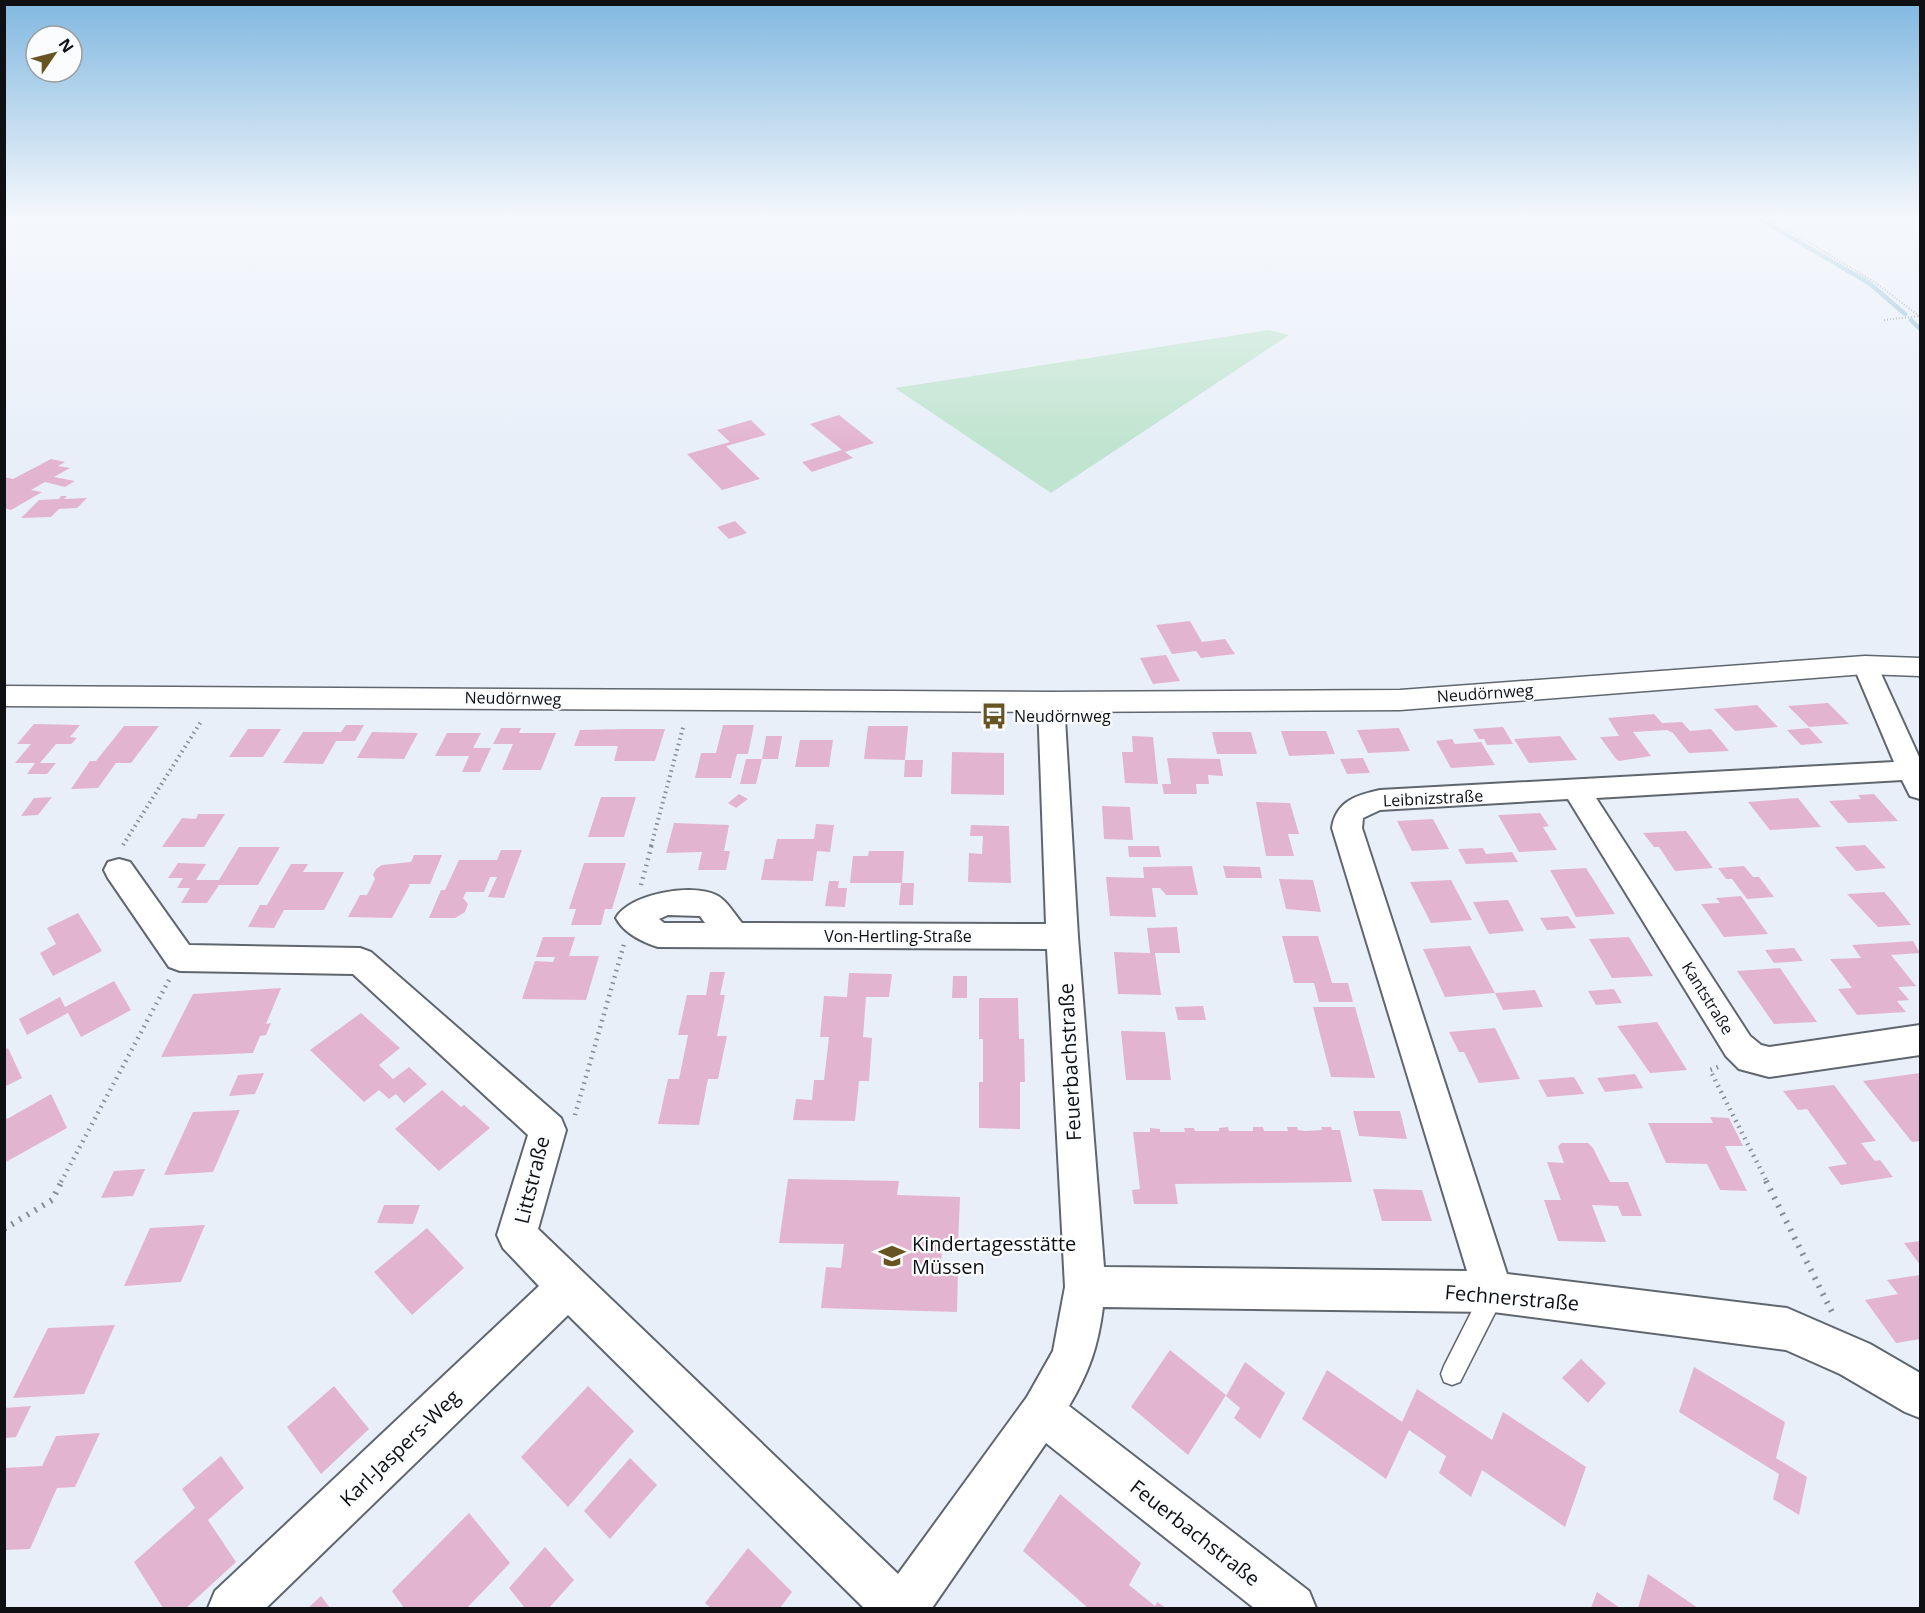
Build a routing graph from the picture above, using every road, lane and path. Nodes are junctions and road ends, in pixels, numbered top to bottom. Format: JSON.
{"nodes":[{"id":1,"x":1891,"y":294,"type":"edge"},
{"id":2,"x":1920,"y":316,"type":"edge"},
{"id":3,"x":1884,"y":320,"type":"dead end"},
{"id":4,"x":1865,"y":665,"type":"junction"},
{"id":5,"x":1920,"y":667,"type":"edge"},
{"id":6,"x":4,"y":696,"type":"edge"},
{"id":7,"x":216,"y":697,"type":"junction"},
{"id":8,"x":1051,"y":702,"type":"junction"},
{"id":9,"x":1916,"y":779,"type":"edge"},
{"id":10,"x":1577,"y":790,"type":"junction"},
{"id":11,"x":119,"y":870,"type":"joint"},
{"id":12,"x":733,"y":935,"type":"dead end"},
{"id":13,"x":1062,"y":937,"type":"junction"},
{"id":14,"x":180,"y":958,"type":"junction"},
{"id":15,"x":1920,"y":1040,"type":"edge"},
{"id":16,"x":1751,"y":1058,"type":"junction"},
{"id":17,"x":4,"y":1228,"type":"edge"},
{"id":18,"x":568,"y":1287,"type":"junction"},
{"id":19,"x":1085,"y":1287,"type":"junction"},
{"id":20,"x":1493,"y":1292,"type":"junction"},
{"id":21,"x":1856,"y":1359,"type":"junction"},
{"id":22,"x":1452,"y":1374,"type":"dead end"},
{"id":23,"x":1920,"y":1397,"type":"edge"},
{"id":24,"x":1042,"y":1412,"type":"junction"},
{"id":25,"x":232,"y":1608,"type":"edge"},
{"id":26,"x":898,"y":1608,"type":"edge"},
{"id":27,"x":903,"y":1608,"type":"edge"},
{"id":28,"x":1292,"y":1608,"type":"edge"}],
"edges":[{"from":1,"to":2,"type":"path"},
{"from":2,"to":3,"type":"path"},
{"from":4,"to":5,"type":"street","name":"Neudörnweg"},
{"from":4,"to":8,"type":"street","name":"Neudörnweg"},
{"from":4,"to":9,"type":"street"},
{"from":6,"to":7,"type":"street","name":"Neudörnweg"},
{"from":7,"to":8,"type":"street","name":"Neudörnweg"},
{"from":7,"to":11,"type":"path"},
{"from":8,"to":13,"type":"street","name":"Feuerbachstraße"},
{"from":9,"to":10,"type":"street","name":"Leibnizstraße"},
{"from":10,"to":16,"type":"street","name":"Kantstraße"},
{"from":10,"to":20,"type":"street","name":"Leibnizstraße"},
{"from":11,"to":14,"type":"street"},
{"from":12,"to":13,"type":"street","name":"Von-Hertling-Straße"},
{"from":13,"to":19,"type":"street","name":"Feuerbachstraße"},
{"from":14,"to":17,"type":"path"},
{"from":14,"to":18,"type":"street","name":"Littstraße"},
{"from":15,"to":16,"type":"street"},
{"from":16,"to":21,"type":"path"},
{"from":18,"to":25,"type":"street","name":"Karl-Jaspers-Weg"},
{"from":18,"to":26,"type":"street","name":"Littstraße"},
{"from":19,"to":20,"type":"street","name":"Fechnerstraße"},
{"from":19,"to":24,"type":"street","name":"Feuerbachstraße"},
{"from":20,"to":21,"type":"street","name":"Fechnerstraße"},
{"from":20,"to":22,"type":"lane"},
{"from":21,"to":23,"type":"street","name":"Fechnerstraße"},
{"from":24,"to":27,"type":"street","name":"Feuerbachstraße"},
{"from":24,"to":28,"type":"street","name":"Feuerbachstraße"}]}
